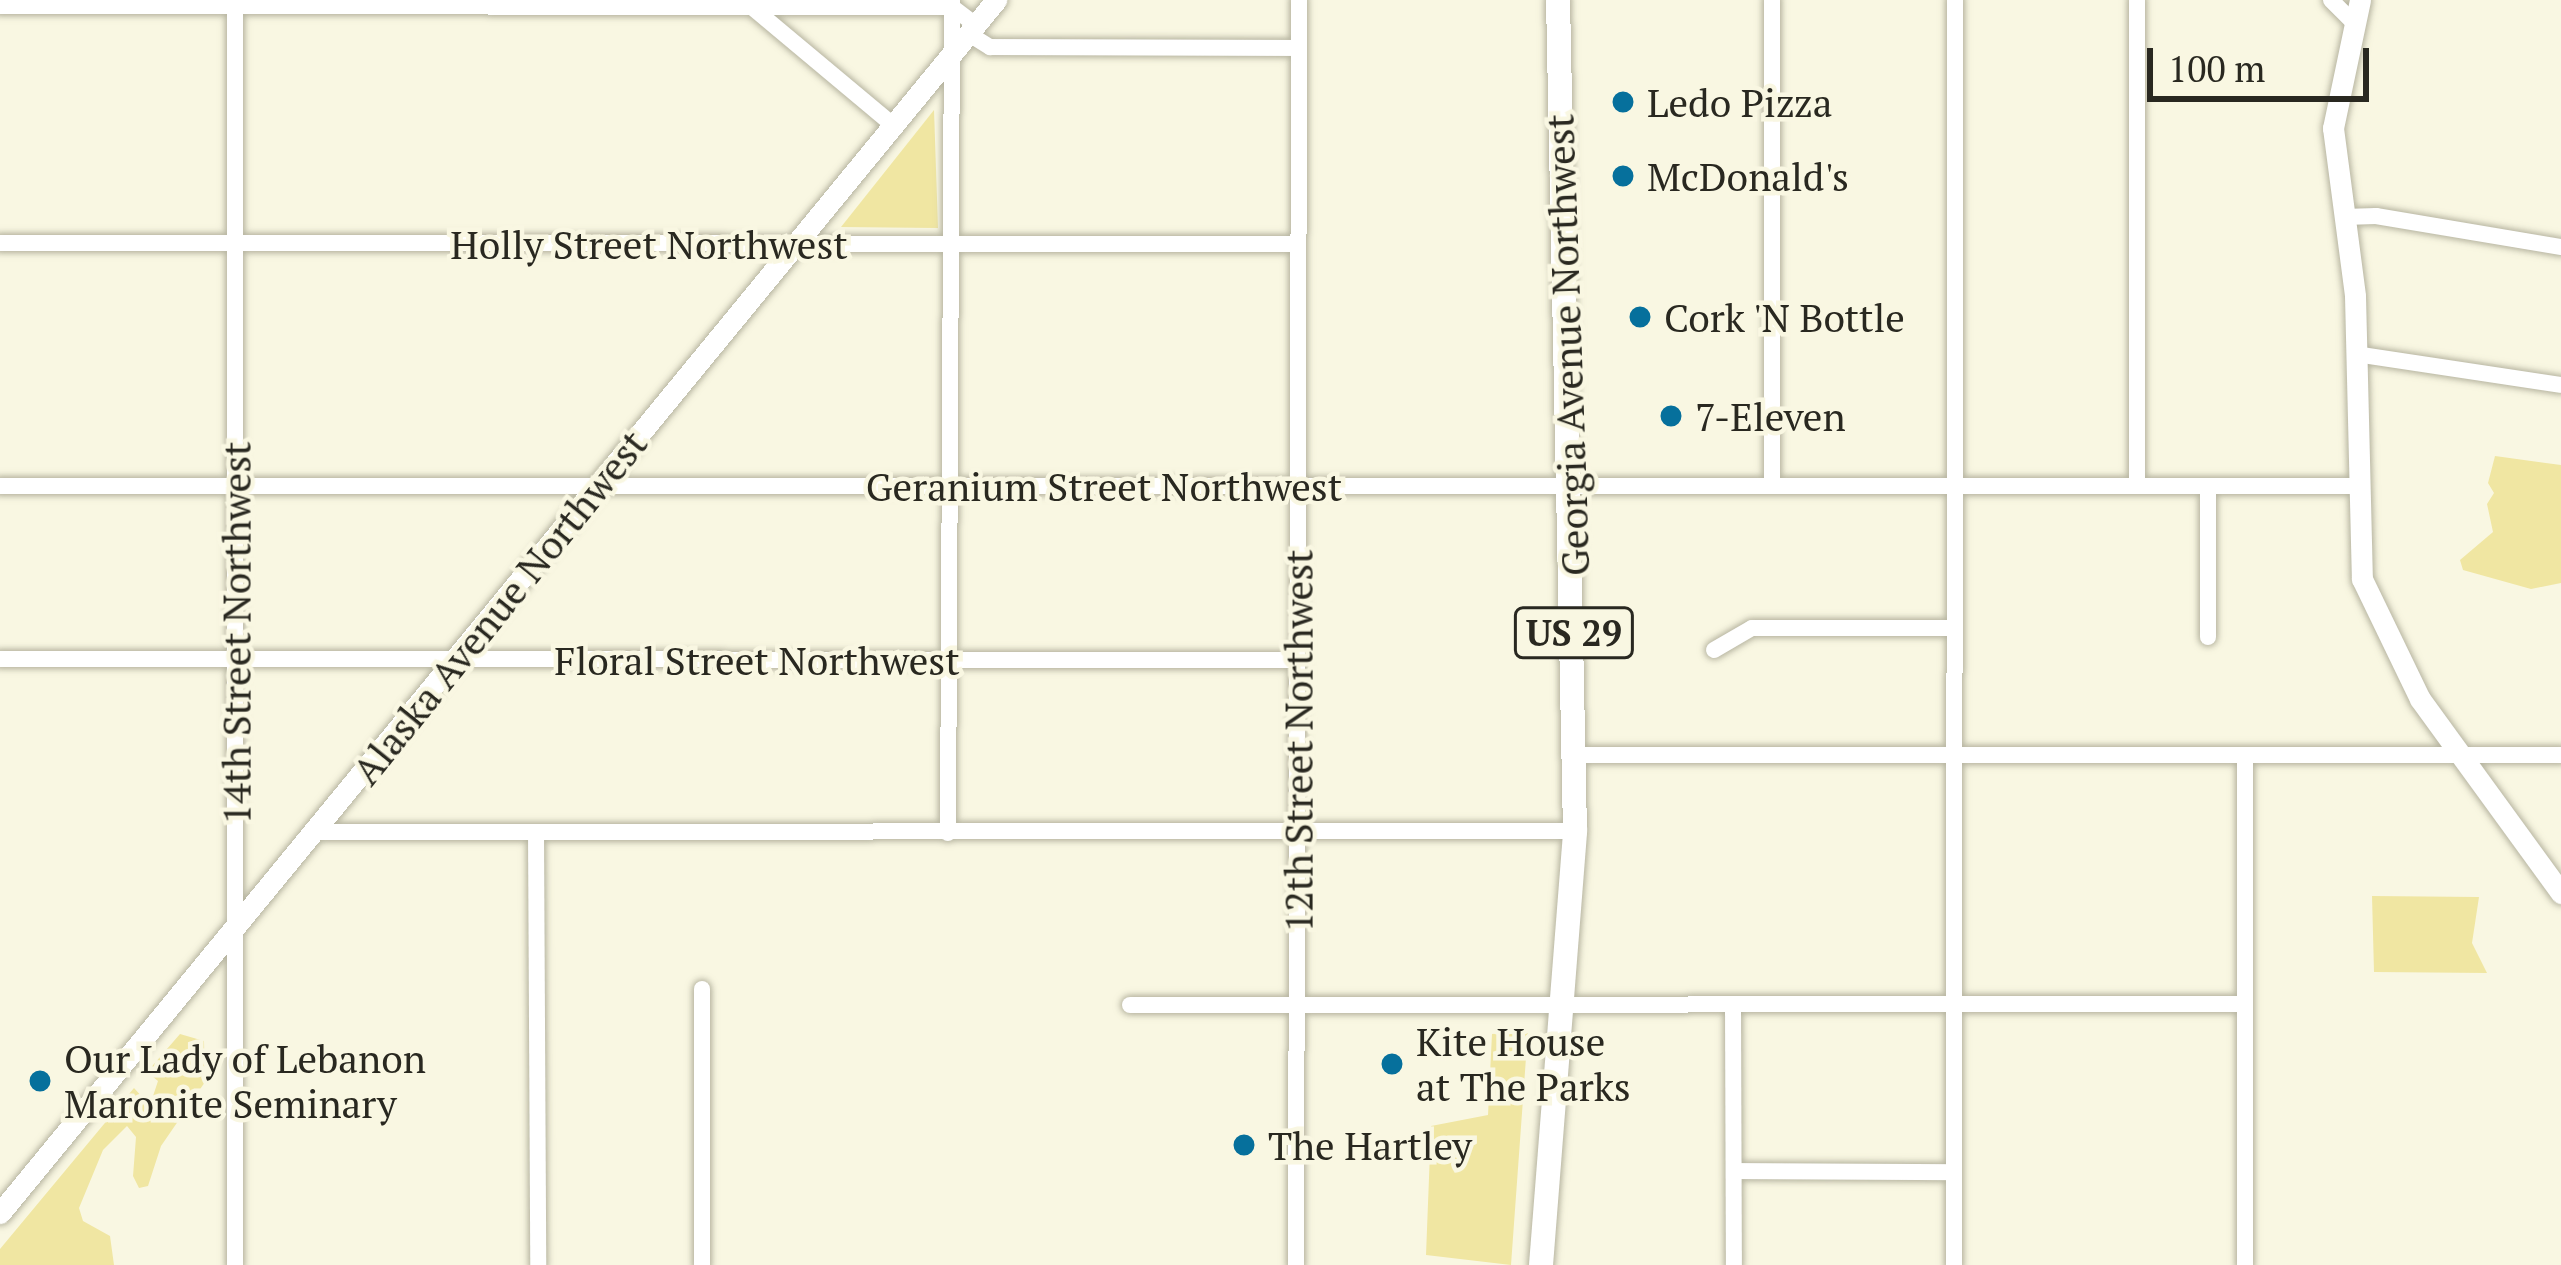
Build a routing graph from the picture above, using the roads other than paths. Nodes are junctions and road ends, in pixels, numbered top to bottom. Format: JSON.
{"nodes":[{"id":1,"x":996,"y":0,"type":"edge"},
{"id":2,"x":1299,"y":0,"type":"edge"},
{"id":3,"x":1558,"y":0,"type":"edge"},
{"id":4,"x":1772,"y":0,"type":"edge"},
{"id":5,"x":1954,"y":0,"type":"edge"},
{"id":6,"x":2137,"y":0,"type":"edge"},
{"id":7,"x":2331,"y":0,"type":"edge"},
{"id":8,"x":2360,"y":0,"type":"edge"},
{"id":9,"x":236,"y":3,"type":"edge"},
{"id":10,"x":747,"y":3,"type":"edge"},
{"id":11,"x":952,"y":4,"type":"edge"},
{"id":12,"x":0,"y":6,"type":"edge"},
{"id":13,"x":2354,"y":23,"type":"junction"},
{"id":14,"x":973,"y":29,"type":"junction"},
{"id":15,"x":1299,"y":49,"type":"junction"},
{"id":16,"x":952,"y":56,"type":"junction"},
{"id":17,"x":893,"y":125,"type":"junction"},
{"id":18,"x":2344,"y":218,"type":"junction"},
{"id":19,"x":0,"y":243,"type":"edge"},
{"id":20,"x":235,"y":244,"type":"junction"},
{"id":21,"x":796,"y":244,"type":"junction"},
{"id":22,"x":951,"y":244,"type":"junction"},
{"id":23,"x":1298,"y":244,"type":"junction"},
{"id":24,"x":2561,"y":247,"type":"edge"},
{"id":25,"x":2356,"y":354,"type":"junction"},
{"id":26,"x":2561,"y":385,"type":"edge"},
{"id":27,"x":0,"y":486,"type":"edge"},
{"id":28,"x":236,"y":486,"type":"junction"},
{"id":29,"x":1572,"y":486,"type":"junction"},
{"id":30,"x":1772,"y":486,"type":"junction"},
{"id":31,"x":1955,"y":486,"type":"junction"},
{"id":32,"x":2137,"y":486,"type":"junction"},
{"id":33,"x":2208,"y":486,"type":"junction"},
{"id":34,"x":2359,"y":486,"type":"junction"},
{"id":35,"x":597,"y":487,"type":"junction"},
{"id":36,"x":950,"y":487,"type":"junction"},
{"id":37,"x":1299,"y":487,"type":"junction"},
{"id":38,"x":1954,"y":628,"type":"junction"},
{"id":39,"x":2208,"y":637,"type":"dead end"},
{"id":40,"x":1714,"y":650,"type":"dead end"},
{"id":41,"x":0,"y":659,"type":"edge"},
{"id":42,"x":235,"y":660,"type":"junction"},
{"id":43,"x":454,"y":660,"type":"junction"},
{"id":44,"x":949,"y":660,"type":"junction"},
{"id":45,"x":1299,"y":660,"type":"junction"},
{"id":46,"x":1576,"y":754,"type":"junction"},
{"id":47,"x":1954,"y":754,"type":"junction"},
{"id":48,"x":2245,"y":754,"type":"junction"},
{"id":49,"x":2460,"y":755,"type":"junction"},
{"id":50,"x":2561,"y":755,"type":"edge"},
{"id":51,"x":1576,"y":831,"type":"junction"},
{"id":52,"x":315,"y":832,"type":"junction"},
{"id":53,"x":536,"y":832,"type":"junction"},
{"id":54,"x":948,"y":833,"type":"junction"},
{"id":55,"x":1299,"y":833,"type":"junction"},
{"id":56,"x":2561,"y":892,"type":"edge"},
{"id":57,"x":236,"y":926,"type":"junction"},
{"id":58,"x":702,"y":989,"type":"dead end"},
{"id":59,"x":2245,"y":1004,"type":"junction"},
{"id":60,"x":1130,"y":1005,"type":"dead end"},
{"id":61,"x":1297,"y":1005,"type":"junction"},
{"id":62,"x":1563,"y":1005,"type":"junction"},
{"id":63,"x":1733,"y":1005,"type":"junction"},
{"id":64,"x":1954,"y":1005,"type":"junction"},
{"id":65,"x":1734,"y":1172,"type":"junction"},
{"id":66,"x":1954,"y":1172,"type":"junction"},
{"id":67,"x":0,"y":1213,"type":"edge"},
{"id":68,"x":235,"y":1265,"type":"edge"},
{"id":69,"x":538,"y":1265,"type":"edge"},
{"id":70,"x":702,"y":1265,"type":"edge"},
{"id":71,"x":1297,"y":1265,"type":"edge"},
{"id":72,"x":1541,"y":1265,"type":"edge"},
{"id":73,"x":1734,"y":1265,"type":"edge"},
{"id":74,"x":1954,"y":1265,"type":"edge"},
{"id":75,"x":2245,"y":1265,"type":"edge"}],
"edges":[{"from":1,"to":14,"type":"main road","name":"Alaska Avenue Northwest"},
{"from":2,"to":15,"type":"street","name":"12th Street Northwest"},
{"from":3,"to":29,"type":"highway","name":"Georgia Avenue Northwest","number":"US 29"},
{"from":4,"to":30,"type":"street"},
{"from":5,"to":31,"type":"street"},
{"from":6,"to":32,"type":"street"},
{"from":7,"to":13,"type":"street"},
{"from":8,"to":13,"type":"main road"},
{"from":9,"to":10,"type":"street"},
{"from":9,"to":12,"type":"street"},
{"from":9,"to":20,"type":"street","name":"14th Street Northwest"},
{"from":10,"to":11,"type":"street"},
{"from":10,"to":17,"type":"street"},
{"from":11,"to":14,"type":"street"},
{"from":11,"to":16,"type":"street"},
{"from":13,"to":18,"type":"main road"},
{"from":14,"to":15,"type":"street"},
{"from":14,"to":16,"type":"main road","name":"Alaska Avenue Northwest"},
{"from":15,"to":23,"type":"street","name":"12th Street Northwest"},
{"from":16,"to":17,"type":"main road","name":"Alaska Avenue Northwest"},
{"from":16,"to":22,"type":"street"},
{"from":17,"to":21,"type":"main road","name":"Alaska Avenue Northwest"},
{"from":18,"to":24,"type":"street"},
{"from":18,"to":25,"type":"main road"},
{"from":19,"to":20,"type":"street","name":"Holly Street Northwest"},
{"from":20,"to":21,"type":"street","name":"Holly Street Northwest"},
{"from":20,"to":28,"type":"street","name":"14th Street Northwest"},
{"from":21,"to":22,"type":"street","name":"Holly Street Northwest"},
{"from":21,"to":35,"type":"main road","name":"Alaska Avenue Northwest"},
{"from":22,"to":23,"type":"street","name":"Holly Street Northwest"},
{"from":22,"to":36,"type":"street"},
{"from":23,"to":37,"type":"street","name":"12th Street Northwest"},
{"from":25,"to":26,"type":"street"},
{"from":25,"to":34,"type":"main road"},
{"from":27,"to":28,"type":"street","name":"Geranium Street Northwest"},
{"from":28,"to":35,"type":"street","name":"Geranium Street Northwest"},
{"from":28,"to":42,"type":"street","name":"14th Street Northwest"},
{"from":29,"to":30,"type":"street","name":"Geranium Street Northwest"},
{"from":29,"to":37,"type":"street","name":"Geranium Street Northwest"},
{"from":29,"to":46,"type":"highway","name":"Georgia Avenue Northwest","number":"US 29"},
{"from":30,"to":31,"type":"street","name":"Geranium Street Northwest"},
{"from":31,"to":32,"type":"street","name":"Geranium Street Northwest"},
{"from":31,"to":38,"type":"street"},
{"from":32,"to":33,"type":"street","name":"Geranium Street Northwest"},
{"from":33,"to":34,"type":"street","name":"Geranium Street Northwest"},
{"from":33,"to":39,"type":"street"},
{"from":34,"to":49,"type":"main road"},
{"from":35,"to":36,"type":"street","name":"Geranium Street Northwest"},
{"from":35,"to":43,"type":"main road","name":"Alaska Avenue Northwest"},
{"from":36,"to":37,"type":"street","name":"Geranium Street Northwest"},
{"from":36,"to":44,"type":"street"},
{"from":37,"to":45,"type":"street","name":"12th Street Northwest"},
{"from":38,"to":40,"type":"street"},
{"from":38,"to":47,"type":"street"},
{"from":41,"to":42,"type":"street","name":"Floral Street Northwest"},
{"from":42,"to":43,"type":"street","name":"Floral Street Northwest"},
{"from":42,"to":57,"type":"street","name":"14th Street Northwest"},
{"from":43,"to":44,"type":"street","name":"Floral Street Northwest"},
{"from":43,"to":52,"type":"main road","name":"Alaska Avenue Northwest"},
{"from":44,"to":45,"type":"street","name":"Floral Street Northwest"},
{"from":44,"to":54,"type":"street"},
{"from":45,"to":55,"type":"street","name":"12th Street Northwest"},
{"from":46,"to":47,"type":"street"},
{"from":46,"to":51,"type":"highway","name":"Georgia Avenue Northwest","number":"US 29"},
{"from":47,"to":48,"type":"street"},
{"from":47,"to":64,"type":"street"},
{"from":48,"to":49,"type":"street"},
{"from":48,"to":59,"type":"street"},
{"from":49,"to":50,"type":"street"},
{"from":49,"to":56,"type":"main road"},
{"from":51,"to":55,"type":"street"},
{"from":51,"to":62,"type":"highway","name":"Georgia Avenue Northwest","number":"US 29"},
{"from":52,"to":53,"type":"street"},
{"from":52,"to":57,"type":"main road","name":"Alaska Avenue Northwest"},
{"from":53,"to":54,"type":"street"},
{"from":53,"to":69,"type":"street"},
{"from":54,"to":55,"type":"street"},
{"from":55,"to":61,"type":"street","name":"12th Street Northwest"},
{"from":57,"to":67,"type":"main road","name":"Alaska Avenue Northwest"},
{"from":57,"to":68,"type":"street","name":"14th Street Northwest"},
{"from":58,"to":70,"type":"street"},
{"from":59,"to":64,"type":"street"},
{"from":59,"to":75,"type":"street"},
{"from":60,"to":61,"type":"street"},
{"from":61,"to":62,"type":"street"},
{"from":61,"to":71,"type":"street","name":"12th Street Northwest"},
{"from":62,"to":63,"type":"street"},
{"from":62,"to":72,"type":"highway","name":"Georgia Avenue Northwest","number":"US 29"},
{"from":63,"to":64,"type":"street"},
{"from":63,"to":65,"type":"street"},
{"from":64,"to":66,"type":"street"},
{"from":65,"to":66,"type":"street"},
{"from":65,"to":73,"type":"street"},
{"from":66,"to":74,"type":"street"}]}
